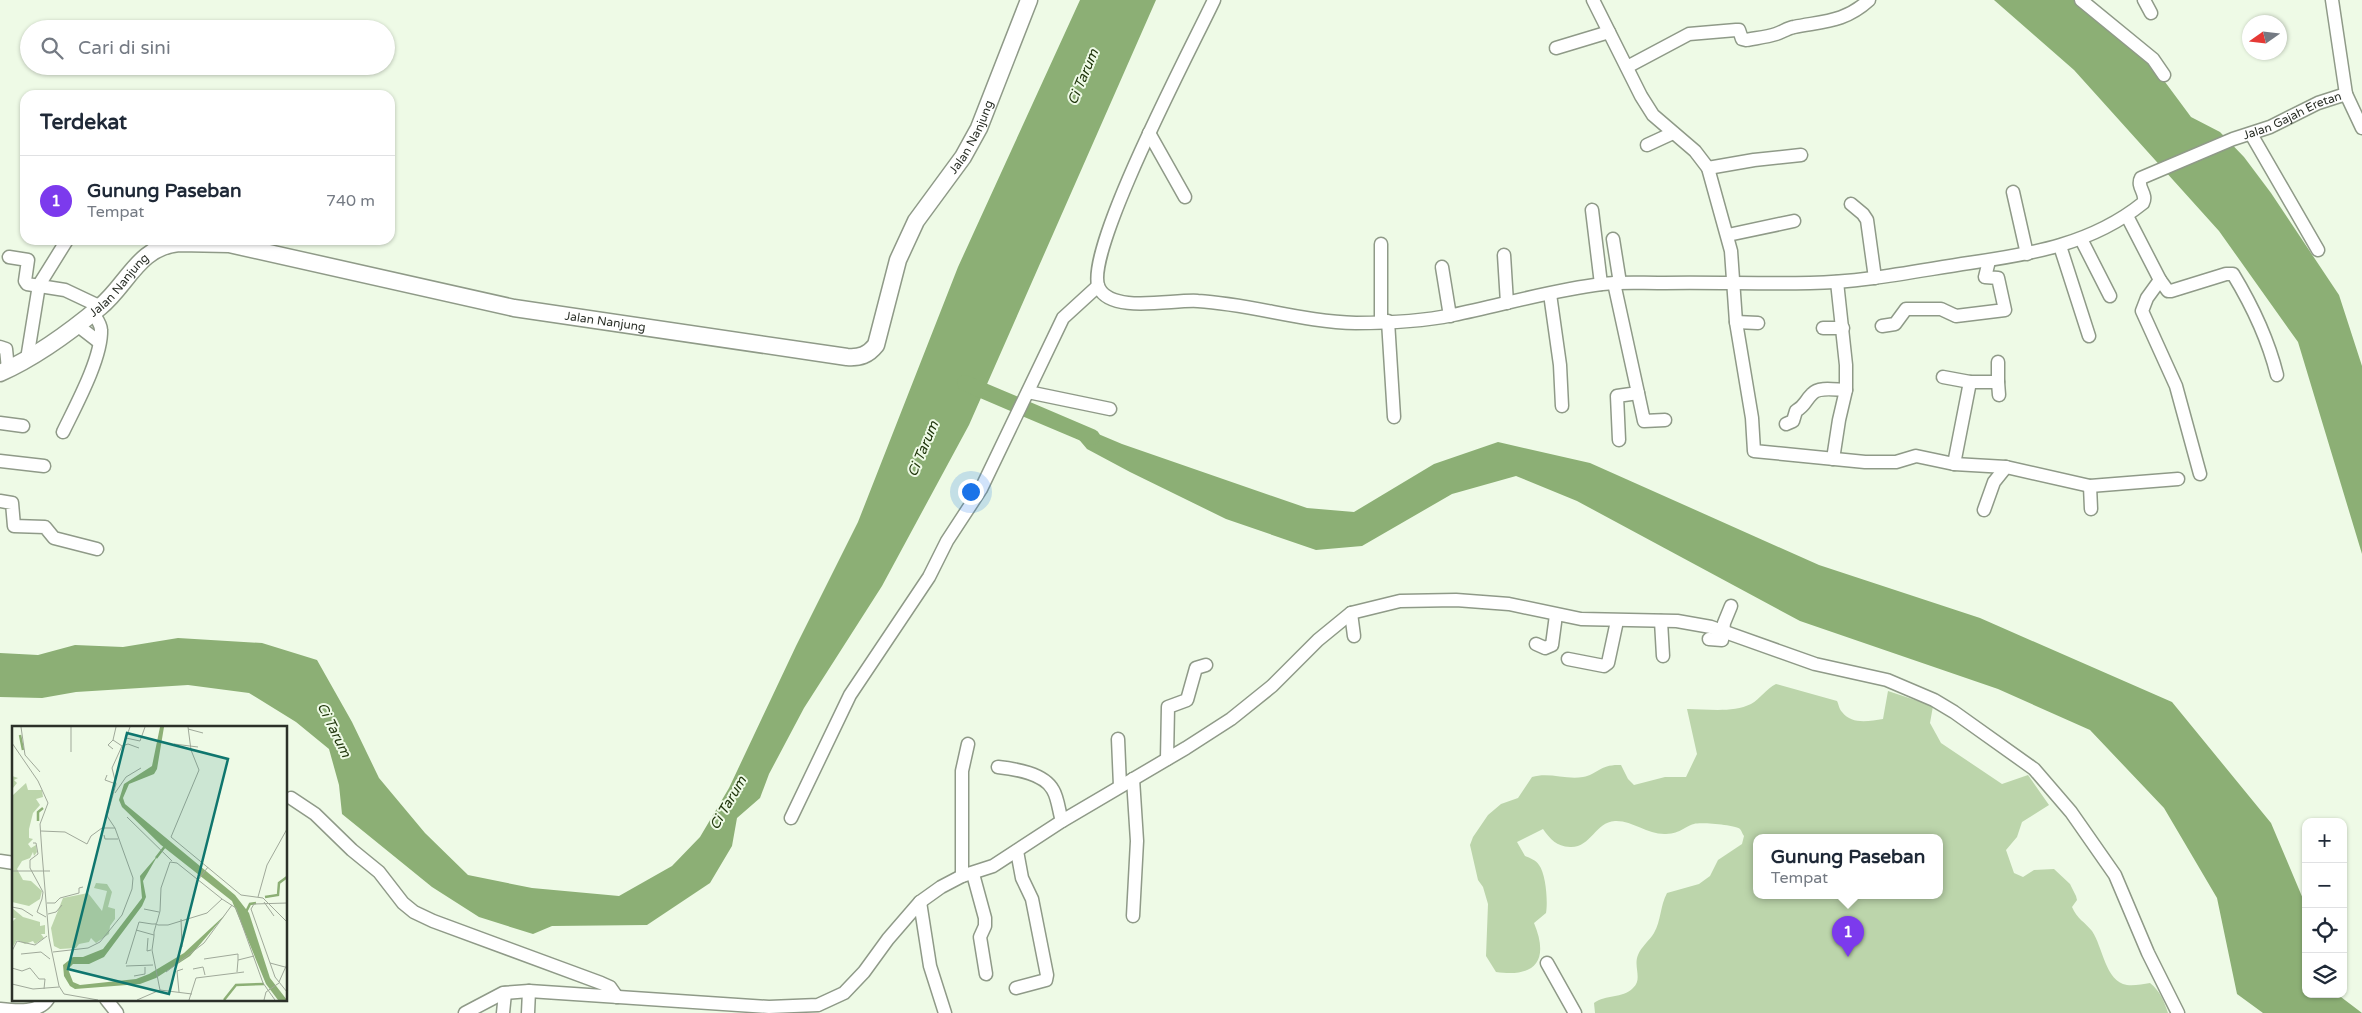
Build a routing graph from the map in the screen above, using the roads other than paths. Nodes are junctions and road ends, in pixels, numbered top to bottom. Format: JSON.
{"nodes":[{"id":1,"x":1029,"y":0,"type":"edge"},
{"id":2,"x":1214,"y":0,"type":"edge"},
{"id":3,"x":1593,"y":0,"type":"edge"},
{"id":4,"x":1869,"y":0,"type":"edge"},
{"id":5,"x":2081,"y":0,"type":"edge"},
{"id":6,"x":2144,"y":0,"type":"edge"},
{"id":7,"x":2332,"y":0,"type":"edge"},
{"id":8,"x":2151,"y":13,"type":"dead end"},
{"id":9,"x":1610,"y":32,"type":"junction"},
{"id":10,"x":1556,"y":48,"type":"dead end"},
{"id":11,"x":1627,"y":66,"type":"junction"},
{"id":12,"x":2164,"y":75,"type":"dead end"},
{"id":13,"x":2346,"y":94,"type":"junction"},
{"id":14,"x":2362,"y":128,"type":"edge"},
{"id":15,"x":1149,"y":133,"type":"junction"},
{"id":16,"x":1673,"y":133,"type":"junction"},
{"id":17,"x":2251,"y":134,"type":"junction"},
{"id":18,"x":1647,"y":145,"type":"dead end"},
{"id":19,"x":1801,"y":155,"type":"dead end"},
{"id":20,"x":1708,"y":168,"type":"junction"},
{"id":21,"x":2013,"y":192,"type":"dead end"},
{"id":22,"x":1185,"y":197,"type":"dead end"},
{"id":23,"x":1852,"y":204,"type":"dead end"},
{"id":24,"x":1592,"y":210,"type":"dead end"},
{"id":25,"x":2127,"y":216,"type":"junction"},
{"id":26,"x":1794,"y":221,"type":"dead end"},
{"id":27,"x":1728,"y":234,"type":"junction"},
{"id":28,"x":1613,"y":239,"type":"dead end"},
{"id":29,"x":2081,"y":239,"type":"junction"},
{"id":30,"x":1381,"y":244,"type":"dead end"},
{"id":31,"x":64,"y":245,"type":"edge"},
{"id":32,"x":166,"y":245,"type":"edge"},
{"id":33,"x":233,"y":245,"type":"edge"},
{"id":34,"x":2060,"y":246,"type":"junction"},
{"id":35,"x":2318,"y":250,"type":"dead end"},
{"id":36,"x":2027,"y":254,"type":"junction"},
{"id":37,"x":1504,"y":255,"type":"dead end"},
{"id":38,"x":9,"y":257,"type":"dead end"},
{"id":39,"x":1989,"y":261,"type":"junction"},
{"id":40,"x":1442,"y":268,"type":"dead end"},
{"id":41,"x":1875,"y":278,"type":"junction"},
{"id":42,"x":2160,"y":280,"type":"junction"},
{"id":43,"x":1838,"y":282,"type":"junction"},
{"id":44,"x":1734,"y":283,"type":"junction"},
{"id":45,"x":1611,"y":284,"type":"junction"},
{"id":46,"x":39,"y":285,"type":"junction"},
{"id":47,"x":1098,"y":286,"type":"junction"},
{"id":48,"x":1550,"y":294,"type":"junction"},
{"id":49,"x":2110,"y":296,"type":"dead end"},
{"id":50,"x":1507,"y":303,"type":"junction"},
{"id":51,"x":97,"y":310,"type":"junction"},
{"id":52,"x":1450,"y":316,"type":"junction"},
{"id":53,"x":1385,"y":321,"type":"junction"},
{"id":54,"x":1736,"y":322,"type":"junction"},
{"id":55,"x":1758,"y":323,"type":"dead end"},
{"id":56,"x":77,"y":325,"type":"junction"},
{"id":57,"x":1882,"y":326,"type":"dead end"},
{"id":58,"x":1823,"y":328,"type":"dead end"},
{"id":59,"x":1843,"y":328,"type":"junction"},
{"id":60,"x":2089,"y":336,"type":"dead end"},
{"id":61,"x":99,"y":342,"type":"junction"},
{"id":62,"x":0,"y":347,"type":"edge"},
{"id":63,"x":27,"y":359,"type":"junction"},
{"id":64,"x":1998,"y":362,"type":"dead end"},
{"id":65,"x":4,"y":371,"type":"edge"},
{"id":66,"x":2277,"y":375,"type":"dead end"},
{"id":67,"x":1943,"y":376,"type":"dead end"},
{"id":68,"x":1970,"y":382,"type":"junction"},
{"id":69,"x":1998,"y":382,"type":"junction"},
{"id":70,"x":1846,"y":390,"type":"junction"},
{"id":71,"x":1638,"y":393,"type":"junction"},
{"id":72,"x":1999,"y":396,"type":"dead end"},
{"id":73,"x":1026,"y":398,"type":"junction"},
{"id":74,"x":1562,"y":406,"type":"dead end"},
{"id":75,"x":1110,"y":408,"type":"dead end"},
{"id":76,"x":1394,"y":417,"type":"dead end"},
{"id":77,"x":1665,"y":420,"type":"dead end"},
{"id":78,"x":0,"y":423,"type":"edge"},
{"id":79,"x":1786,"y":424,"type":"dead end"},
{"id":80,"x":23,"y":426,"type":"dead end"},
{"id":81,"x":63,"y":432,"type":"dead end"},
{"id":82,"x":1619,"y":440,"type":"dead end"},
{"id":83,"x":1833,"y":459,"type":"junction"},
{"id":84,"x":0,"y":461,"type":"edge"},
{"id":85,"x":1954,"y":464,"type":"junction"},
{"id":86,"x":44,"y":466,"type":"dead end"},
{"id":87,"x":2006,"y":467,"type":"junction"},
{"id":88,"x":2200,"y":474,"type":"dead end"},
{"id":89,"x":2178,"y":479,"type":"dead end"},
{"id":90,"x":2090,"y":486,"type":"junction"},
{"id":91,"x":0,"y":501,"type":"edge"},
{"id":92,"x":2091,"y":509,"type":"dead end"},
{"id":93,"x":1984,"y":510,"type":"dead end"},
{"id":94,"x":97,"y":549,"type":"dead end"},
{"id":95,"x":1731,"y":606,"type":"dead end"},
{"id":96,"x":1351,"y":613,"type":"junction"},
{"id":97,"x":1556,"y":615,"type":"junction"},
{"id":98,"x":1617,"y":621,"type":"junction"},
{"id":99,"x":1661,"y":621,"type":"junction"},
{"id":100,"x":1354,"y":636,"type":"dead end"},
{"id":101,"x":1713,"y":636,"type":"junction"},
{"id":102,"x":1536,"y":644,"type":"dead end"},
{"id":103,"x":1663,"y":656,"type":"dead end"},
{"id":104,"x":1568,"y":659,"type":"dead end"},
{"id":105,"x":1206,"y":665,"type":"dead end"},
{"id":106,"x":1118,"y":739,"type":"dead end"},
{"id":107,"x":968,"y":744,"type":"dead end"},
{"id":108,"x":1167,"y":759,"type":"junction"},
{"id":109,"x":998,"y":767,"type":"dead end"},
{"id":110,"x":1133,"y":779,"type":"junction"},
{"id":111,"x":1120,"y":786,"type":"junction"},
{"id":112,"x":292,"y":798,"type":"dead end"},
{"id":113,"x":790,"y":818,"type":"dead end"},
{"id":114,"x":1062,"y":821,"type":"junction"},
{"id":115,"x":1017,"y":851,"type":"junction"},
{"id":116,"x":968,"y":875,"type":"junction"},
{"id":117,"x":920,"y":902,"type":"junction"},
{"id":118,"x":1133,"y":916,"type":"dead end"},
{"id":119,"x":1547,"y":963,"type":"dead end"},
{"id":120,"x":986,"y":974,"type":"dead end"},
{"id":121,"x":1016,"y":988,"type":"dead end"},
{"id":122,"x":530,"y":991,"type":"junction"},
{"id":123,"x":505,"y":993,"type":"junction"},
{"id":124,"x":617,"y":997,"type":"junction"},
{"id":125,"x":47,"y":1000,"type":"edge"},
{"id":126,"x":107,"y":1000,"type":"edge"},
{"id":127,"x":0,"y":1009,"type":"edge"},
{"id":128,"x":117,"y":1013,"type":"edge"},
{"id":129,"x":465,"y":1013,"type":"edge"},
{"id":130,"x":503,"y":1013,"type":"edge"},
{"id":131,"x":528,"y":1013,"type":"edge"},
{"id":132,"x":945,"y":1013,"type":"edge"},
{"id":133,"x":1575,"y":1013,"type":"edge"},
{"id":134,"x":2178,"y":1013,"type":"edge"}],
"edges":[{"from":1,"to":33,"type":"main road","name":"Jalan Nanjung"},
{"from":2,"to":15,"type":"street"},
{"from":3,"to":9,"type":"street"},
{"from":4,"to":11,"type":"street"},
{"from":5,"to":12,"type":"street"},
{"from":6,"to":8,"type":"street"},
{"from":7,"to":13,"type":"street"},
{"from":9,"to":10,"type":"street"},
{"from":9,"to":11,"type":"street"},
{"from":11,"to":16,"type":"street"},
{"from":13,"to":14,"type":"street","name":"Jalan Gajah Eretan"},
{"from":13,"to":17,"type":"street","name":"Jalan Gajah Eretan"},
{"from":15,"to":22,"type":"street"},
{"from":15,"to":47,"type":"street"},
{"from":16,"to":18,"type":"street"},
{"from":16,"to":20,"type":"street"},
{"from":17,"to":25,"type":"street","name":"Jalan Gajah Eretan"},
{"from":17,"to":35,"type":"street"},
{"from":19,"to":20,"type":"street"},
{"from":20,"to":27,"type":"street"},
{"from":21,"to":36,"type":"street"},
{"from":23,"to":41,"type":"street"},
{"from":24,"to":45,"type":"street"},
{"from":25,"to":29,"type":"street"},
{"from":25,"to":42,"type":"street"},
{"from":26,"to":27,"type":"street"},
{"from":27,"to":44,"type":"street"},
{"from":28,"to":45,"type":"street"},
{"from":29,"to":34,"type":"street"},
{"from":29,"to":49,"type":"street"},
{"from":30,"to":53,"type":"street"},
{"from":31,"to":46,"type":"street"},
{"from":32,"to":51,"type":"main road","name":"Jalan Nanjung"},
{"from":34,"to":36,"type":"street"},
{"from":34,"to":60,"type":"street"},
{"from":36,"to":39,"type":"street"},
{"from":37,"to":50,"type":"street"},
{"from":38,"to":46,"type":"street"},
{"from":39,"to":41,"type":"street"},
{"from":39,"to":57,"type":"street"},
{"from":40,"to":52,"type":"street"},
{"from":41,"to":43,"type":"street"},
{"from":42,"to":66,"type":"street"},
{"from":42,"to":88,"type":"street"},
{"from":43,"to":44,"type":"street"},
{"from":43,"to":59,"type":"street"},
{"from":44,"to":45,"type":"street"},
{"from":44,"to":54,"type":"street"},
{"from":45,"to":48,"type":"street"},
{"from":45,"to":71,"type":"street"},
{"from":46,"to":51,"type":"street"},
{"from":46,"to":63,"type":"street"},
{"from":47,"to":53,"type":"street"},
{"from":47,"to":73,"type":"street"},
{"from":48,"to":50,"type":"street"},
{"from":48,"to":74,"type":"street"},
{"from":50,"to":52,"type":"street"},
{"from":51,"to":56,"type":"main road","name":"Jalan Nanjung"},
{"from":51,"to":61,"type":"street"},
{"from":52,"to":53,"type":"street"},
{"from":53,"to":76,"type":"street"},
{"from":54,"to":55,"type":"street"},
{"from":54,"to":83,"type":"street"},
{"from":56,"to":61,"type":"street"},
{"from":56,"to":63,"type":"main road","name":"Jalan Nanjung"},
{"from":58,"to":59,"type":"street"},
{"from":59,"to":70,"type":"street"},
{"from":61,"to":81,"type":"street"},
{"from":62,"to":65,"type":"street"},
{"from":63,"to":65,"type":"main road","name":"Jalan Nanjung"},
{"from":64,"to":69,"type":"street"},
{"from":67,"to":68,"type":"street"},
{"from":68,"to":69,"type":"street"},
{"from":68,"to":85,"type":"street"},
{"from":69,"to":72,"type":"street"},
{"from":70,"to":79,"type":"street"},
{"from":70,"to":83,"type":"street"},
{"from":71,"to":77,"type":"street"},
{"from":71,"to":82,"type":"street"},
{"from":73,"to":75,"type":"street"},
{"from":73,"to":113,"type":"street"},
{"from":78,"to":80,"type":"street"},
{"from":83,"to":85,"type":"street"},
{"from":84,"to":86,"type":"street"},
{"from":85,"to":87,"type":"street"},
{"from":87,"to":90,"type":"street"},
{"from":87,"to":93,"type":"street"},
{"from":89,"to":90,"type":"street"},
{"from":90,"to":92,"type":"street"},
{"from":91,"to":94,"type":"street"},
{"from":95,"to":101,"type":"street"},
{"from":96,"to":97,"type":"street"},
{"from":96,"to":100,"type":"street"},
{"from":96,"to":108,"type":"street"},
{"from":97,"to":98,"type":"street"},
{"from":97,"to":102,"type":"street"},
{"from":98,"to":99,"type":"street"},
{"from":98,"to":104,"type":"street"},
{"from":99,"to":101,"type":"street"},
{"from":99,"to":103,"type":"street"},
{"from":101,"to":134,"type":"street"},
{"from":105,"to":108,"type":"street"},
{"from":106,"to":111,"type":"street"},
{"from":107,"to":116,"type":"street"},
{"from":108,"to":110,"type":"street"},
{"from":109,"to":114,"type":"street"},
{"from":110,"to":111,"type":"street"},
{"from":110,"to":118,"type":"street"},
{"from":111,"to":114,"type":"street"},
{"from":112,"to":124,"type":"street"},
{"from":114,"to":115,"type":"street"},
{"from":115,"to":116,"type":"street"},
{"from":115,"to":121,"type":"street"},
{"from":116,"to":117,"type":"street"},
{"from":116,"to":120,"type":"street"},
{"from":117,"to":124,"type":"street"},
{"from":117,"to":132,"type":"street"},
{"from":119,"to":133,"type":"street"},
{"from":122,"to":123,"type":"street"},
{"from":122,"to":124,"type":"street"},
{"from":122,"to":131,"type":"street"},
{"from":123,"to":129,"type":"street"},
{"from":123,"to":130,"type":"street"},
{"from":125,"to":127,"type":"street"},
{"from":126,"to":128,"type":"street"}]}
